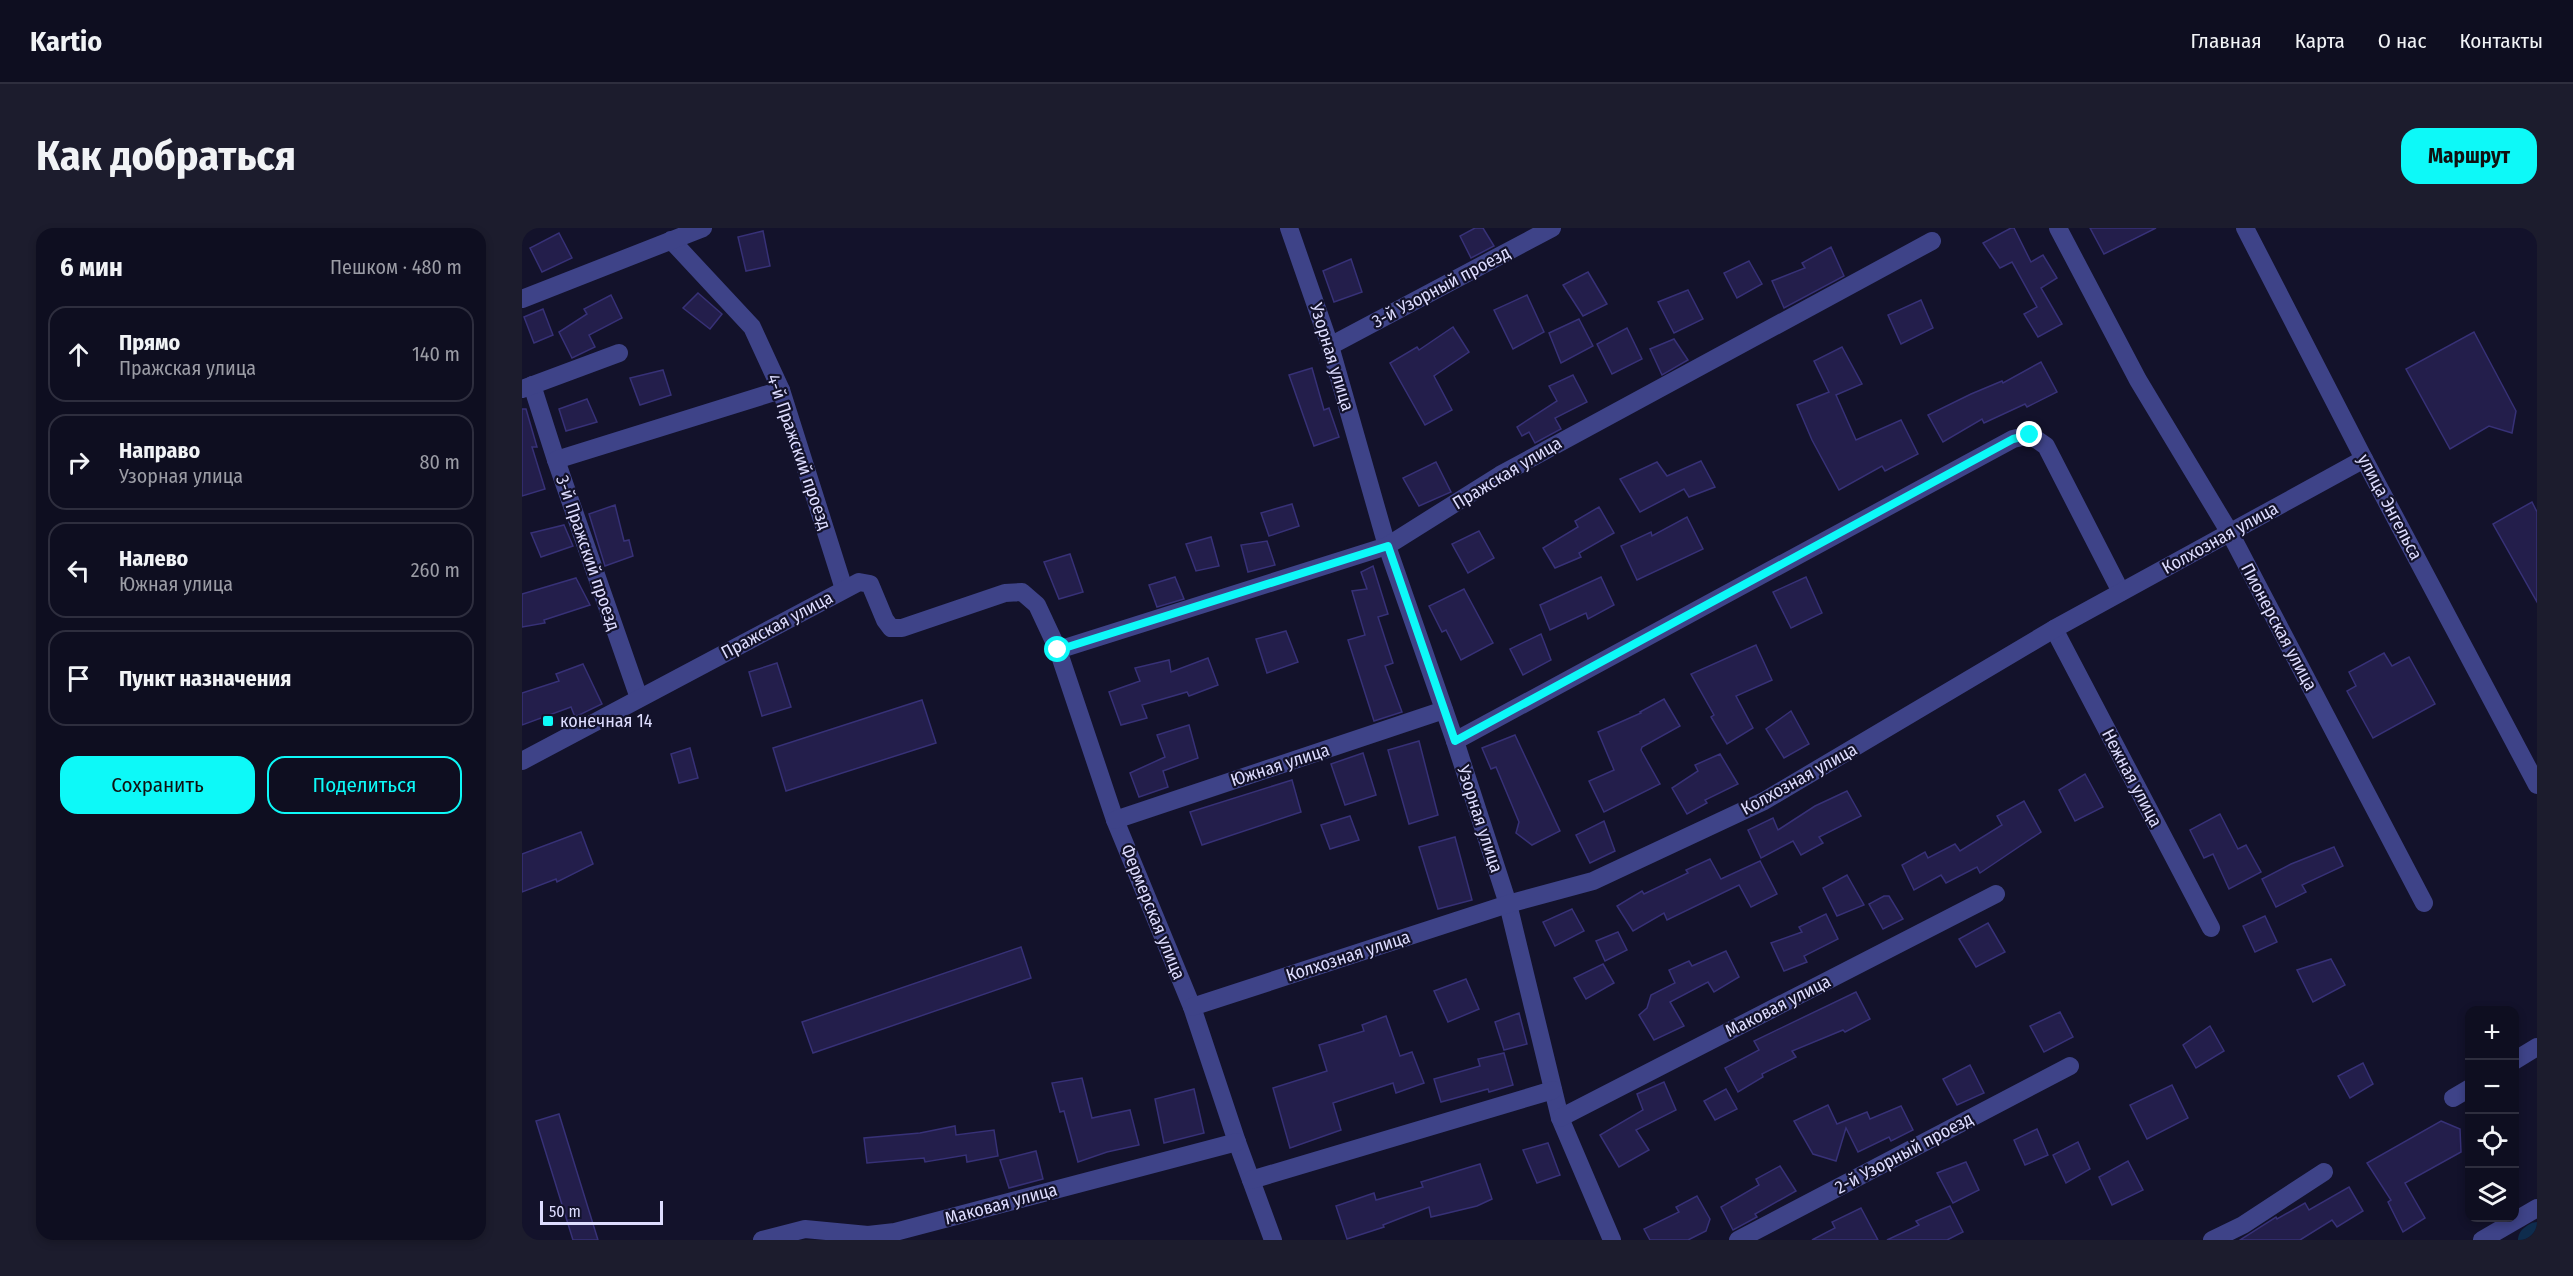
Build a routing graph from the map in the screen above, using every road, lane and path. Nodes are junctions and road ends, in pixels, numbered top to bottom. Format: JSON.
{"nodes":[{"id":1,"x":703,"y":228,"type":"edge"},
{"id":2,"x":1289,"y":228,"type":"edge"},
{"id":3,"x":1552,"y":228,"type":"edge"},
{"id":4,"x":2058,"y":228,"type":"edge"},
{"id":5,"x":2245,"y":228,"type":"edge"},
{"id":6,"x":671,"y":240,"type":"junction"},
{"id":7,"x":1932,"y":241,"type":"dead end"},
{"id":8,"x":522,"y":299,"type":"edge"},
{"id":9,"x":1330,"y":346,"type":"junction"},
{"id":10,"x":619,"y":353,"type":"dead end"},
{"id":11,"x":527,"y":387,"type":"edge"},
{"id":12,"x":781,"y":390,"type":"junction"},
{"id":13,"x":2364,"y":459,"type":"junction"},
{"id":14,"x":556,"y":460,"type":"junction"},
{"id":15,"x":2230,"y":533,"type":"junction"},
{"id":16,"x":1388,"y":546,"type":"junction"},
{"id":17,"x":844,"y":589,"type":"junction"},
{"id":18,"x":1022,"y":592,"type":"joint"},
{"id":19,"x":2121,"y":592,"type":"junction"},
{"id":20,"x":2054,"y":629,"type":"junction"},
{"id":21,"x":1058,"y":650,"type":"junction"},
{"id":22,"x":639,"y":698,"type":"junction"},
{"id":23,"x":1444,"y":710,"type":"junction"},
{"id":24,"x":1455,"y":741,"type":"junction"},
{"id":25,"x":522,"y":762,"type":"edge"},
{"id":26,"x":2537,"y":785,"type":"edge"},
{"id":27,"x":1115,"y":820,"type":"junction"},
{"id":28,"x":1996,"y":894,"type":"dead end"},
{"id":29,"x":2424,"y":903,"type":"dead end"},
{"id":30,"x":1508,"y":904,"type":"junction"},
{"id":31,"x":2211,"y":928,"type":"dead end"},
{"id":32,"x":1192,"y":1007,"type":"junction"},
{"id":33,"x":2537,"y":1047,"type":"edge"},
{"id":34,"x":2519,"y":1057,"type":"edge"},
{"id":35,"x":2070,"y":1066,"type":"dead end"},
{"id":36,"x":1553,"y":1090,"type":"junction"},
{"id":37,"x":2465,"y":1090,"type":"edge"},
{"id":38,"x":2452,"y":1098,"type":"dead end"},
{"id":39,"x":1560,"y":1118,"type":"junction"},
{"id":40,"x":1237,"y":1142,"type":"junction"},
{"id":41,"x":2324,"y":1172,"type":"dead end"},
{"id":42,"x":1251,"y":1180,"type":"junction"},
{"id":43,"x":2537,"y":1208,"type":"edge"},
{"id":44,"x":762,"y":1240,"type":"edge"},
{"id":45,"x":1273,"y":1240,"type":"edge"},
{"id":46,"x":1612,"y":1240,"type":"edge"},
{"id":47,"x":1738,"y":1240,"type":"edge"},
{"id":48,"x":2212,"y":1240,"type":"edge"},
{"id":49,"x":2482,"y":1240,"type":"edge"}],
"edges":[{"from":1,"to":6,"type":"street"},
{"from":2,"to":9,"type":"street","name":"Узорная улица"},
{"from":3,"to":9,"type":"street","name":"3-й Узорный проезд"},
{"from":4,"to":15,"type":"street","name":"Пионерская улица"},
{"from":5,"to":13,"type":"street","name":"улица Энгельса"},
{"from":6,"to":8,"type":"street"},
{"from":6,"to":12,"type":"street","name":"4-й Пражский проезд"},
{"from":7,"to":16,"type":"street","name":"Пражская улица"},
{"from":9,"to":16,"type":"street","name":"Узорная улица"},
{"from":10,"to":11,"type":"street"},
{"from":11,"to":14,"type":"street"},
{"from":12,"to":14,"type":"street","name":"3-й Пражский проезд"},
{"from":12,"to":17,"type":"street","name":"4-й Пражский проезд"},
{"from":13,"to":15,"type":"street","name":"Колхозная улица"},
{"from":13,"to":26,"type":"street","name":"улица Энгельса"},
{"from":14,"to":22,"type":"street","name":"3-й Пражский проезд"},
{"from":15,"to":19,"type":"street","name":"Колхозная улица"},
{"from":15,"to":29,"type":"street","name":"Пионерская улица"},
{"from":16,"to":21,"type":"street","name":"Пражская улица"},
{"from":16,"to":23,"type":"street","name":"Узорная улица"},
{"from":17,"to":18,"type":"street","name":"Пражская улица"},
{"from":17,"to":22,"type":"street","name":"Пражская улица"},
{"from":18,"to":21,"type":"street","name":"Фермерская улица"},
{"from":19,"to":20,"type":"street","name":"Колхозная улица"},
{"from":19,"to":24,"type":"street"},
{"from":20,"to":30,"type":"street","name":"Колхозная улица"},
{"from":20,"to":31,"type":"street","name":"Нежная улица"},
{"from":21,"to":27,"type":"street","name":"Фермерская улица"},
{"from":22,"to":25,"type":"street","name":"Пражская улица"},
{"from":23,"to":24,"type":"street","name":"Узорная улица"},
{"from":23,"to":27,"type":"street","name":"Южная улица"},
{"from":24,"to":30,"type":"street","name":"Узорная улица"},
{"from":27,"to":32,"type":"street","name":"Фермерская улица"},
{"from":28,"to":39,"type":"street","name":"Маковая улица"},
{"from":30,"to":32,"type":"street","name":"Колхозная улица"},
{"from":30,"to":36,"type":"street","name":"Узорная улица"},
{"from":32,"to":40,"type":"street","name":"Фермерская улица"},
{"from":33,"to":34,"type":"street"},
{"from":35,"to":47,"type":"street","name":"2-й Узорный проезд"},
{"from":36,"to":39,"type":"street","name":"Узорная улица"},
{"from":36,"to":42,"type":"street"},
{"from":37,"to":38,"type":"street"},
{"from":39,"to":46,"type":"street","name":"Узорная улица"},
{"from":40,"to":42,"type":"street","name":"Фермерская улица"},
{"from":40,"to":44,"type":"street","name":"Маковая улица"},
{"from":41,"to":48,"type":"street"},
{"from":42,"to":45,"type":"street","name":"Фермерская улица"},
{"from":43,"to":49,"type":"street"}]}
